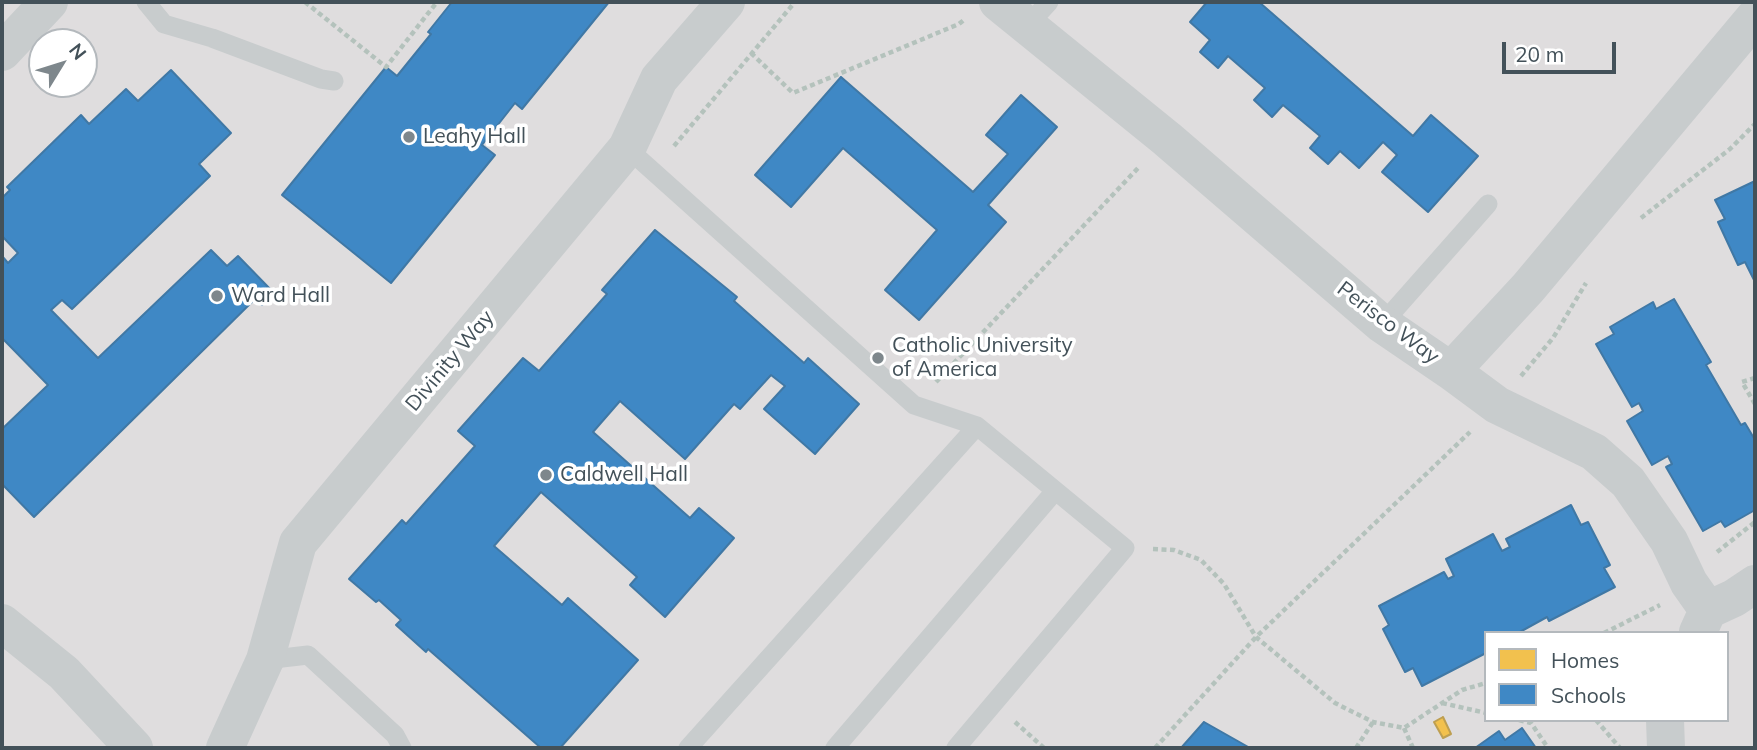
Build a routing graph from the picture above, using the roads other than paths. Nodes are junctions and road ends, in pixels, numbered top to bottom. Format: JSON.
{"nodes":[{"id":1,"x":49,"y":2,"type":"edge"},
{"id":2,"x":146,"y":2,"type":"edge"},
{"id":3,"x":726,"y":2,"type":"edge"},
{"id":4,"x":983,"y":9,"type":"edge"},
{"id":5,"x":1038,"y":14,"type":"edge"},
{"id":6,"x":1755,"y":17,"type":"edge"},
{"id":7,"x":2,"y":52,"type":"edge"},
{"id":8,"x":334,"y":81,"type":"dead end"},
{"id":9,"x":627,"y":148,"type":"junction"},
{"id":10,"x":1488,"y":204,"type":"dead end"},
{"id":11,"x":1382,"y":324,"type":"junction"},
{"id":12,"x":1451,"y":371,"type":"junction"},
{"id":13,"x":977,"y":426,"type":"junction"},
{"id":14,"x":1055,"y":491,"type":"junction"},
{"id":15,"x":1755,"y":584,"type":"edge"},
{"id":16,"x":1703,"y":621,"type":"edge"},
{"id":17,"x":2,"y":623,"type":"edge"},
{"id":18,"x":265,"y":660,"type":"junction"},
{"id":19,"x":1665,"y":722,"type":"edge"},
{"id":20,"x":134,"y":748,"type":"edge"},
{"id":21,"x":225,"y":748,"type":"edge"},
{"id":22,"x":402,"y":748,"type":"edge"},
{"id":23,"x":688,"y":748,"type":"edge"},
{"id":24,"x":835,"y":748,"type":"edge"},
{"id":25,"x":956,"y":748,"type":"edge"},
{"id":26,"x":1666,"y":748,"type":"edge"}],
"edges":[{"from":1,"to":7,"type":"street"},
{"from":2,"to":8,"type":"lane"},
{"from":3,"to":9,"type":"street","name":"Divinity Way"},
{"from":4,"to":5,"type":"street","name":"Perisco Way"},
{"from":5,"to":11,"type":"street","name":"Perisco Way"},
{"from":6,"to":12,"type":"street","name":"Perisco Way"},
{"from":9,"to":13,"type":"lane"},
{"from":9,"to":18,"type":"street","name":"Divinity Way"},
{"from":10,"to":11,"type":"lane"},
{"from":11,"to":12,"type":"street","name":"Perisco Way"},
{"from":12,"to":16,"type":"street"},
{"from":13,"to":14,"type":"lane"},
{"from":13,"to":23,"type":"lane"},
{"from":14,"to":24,"type":"lane"},
{"from":14,"to":25,"type":"lane"},
{"from":15,"to":16,"type":"street"},
{"from":17,"to":20,"type":"street"},
{"from":18,"to":21,"type":"street","name":"Divinity Way"},
{"from":18,"to":22,"type":"lane"},
{"from":19,"to":26,"type":"street"}]}
